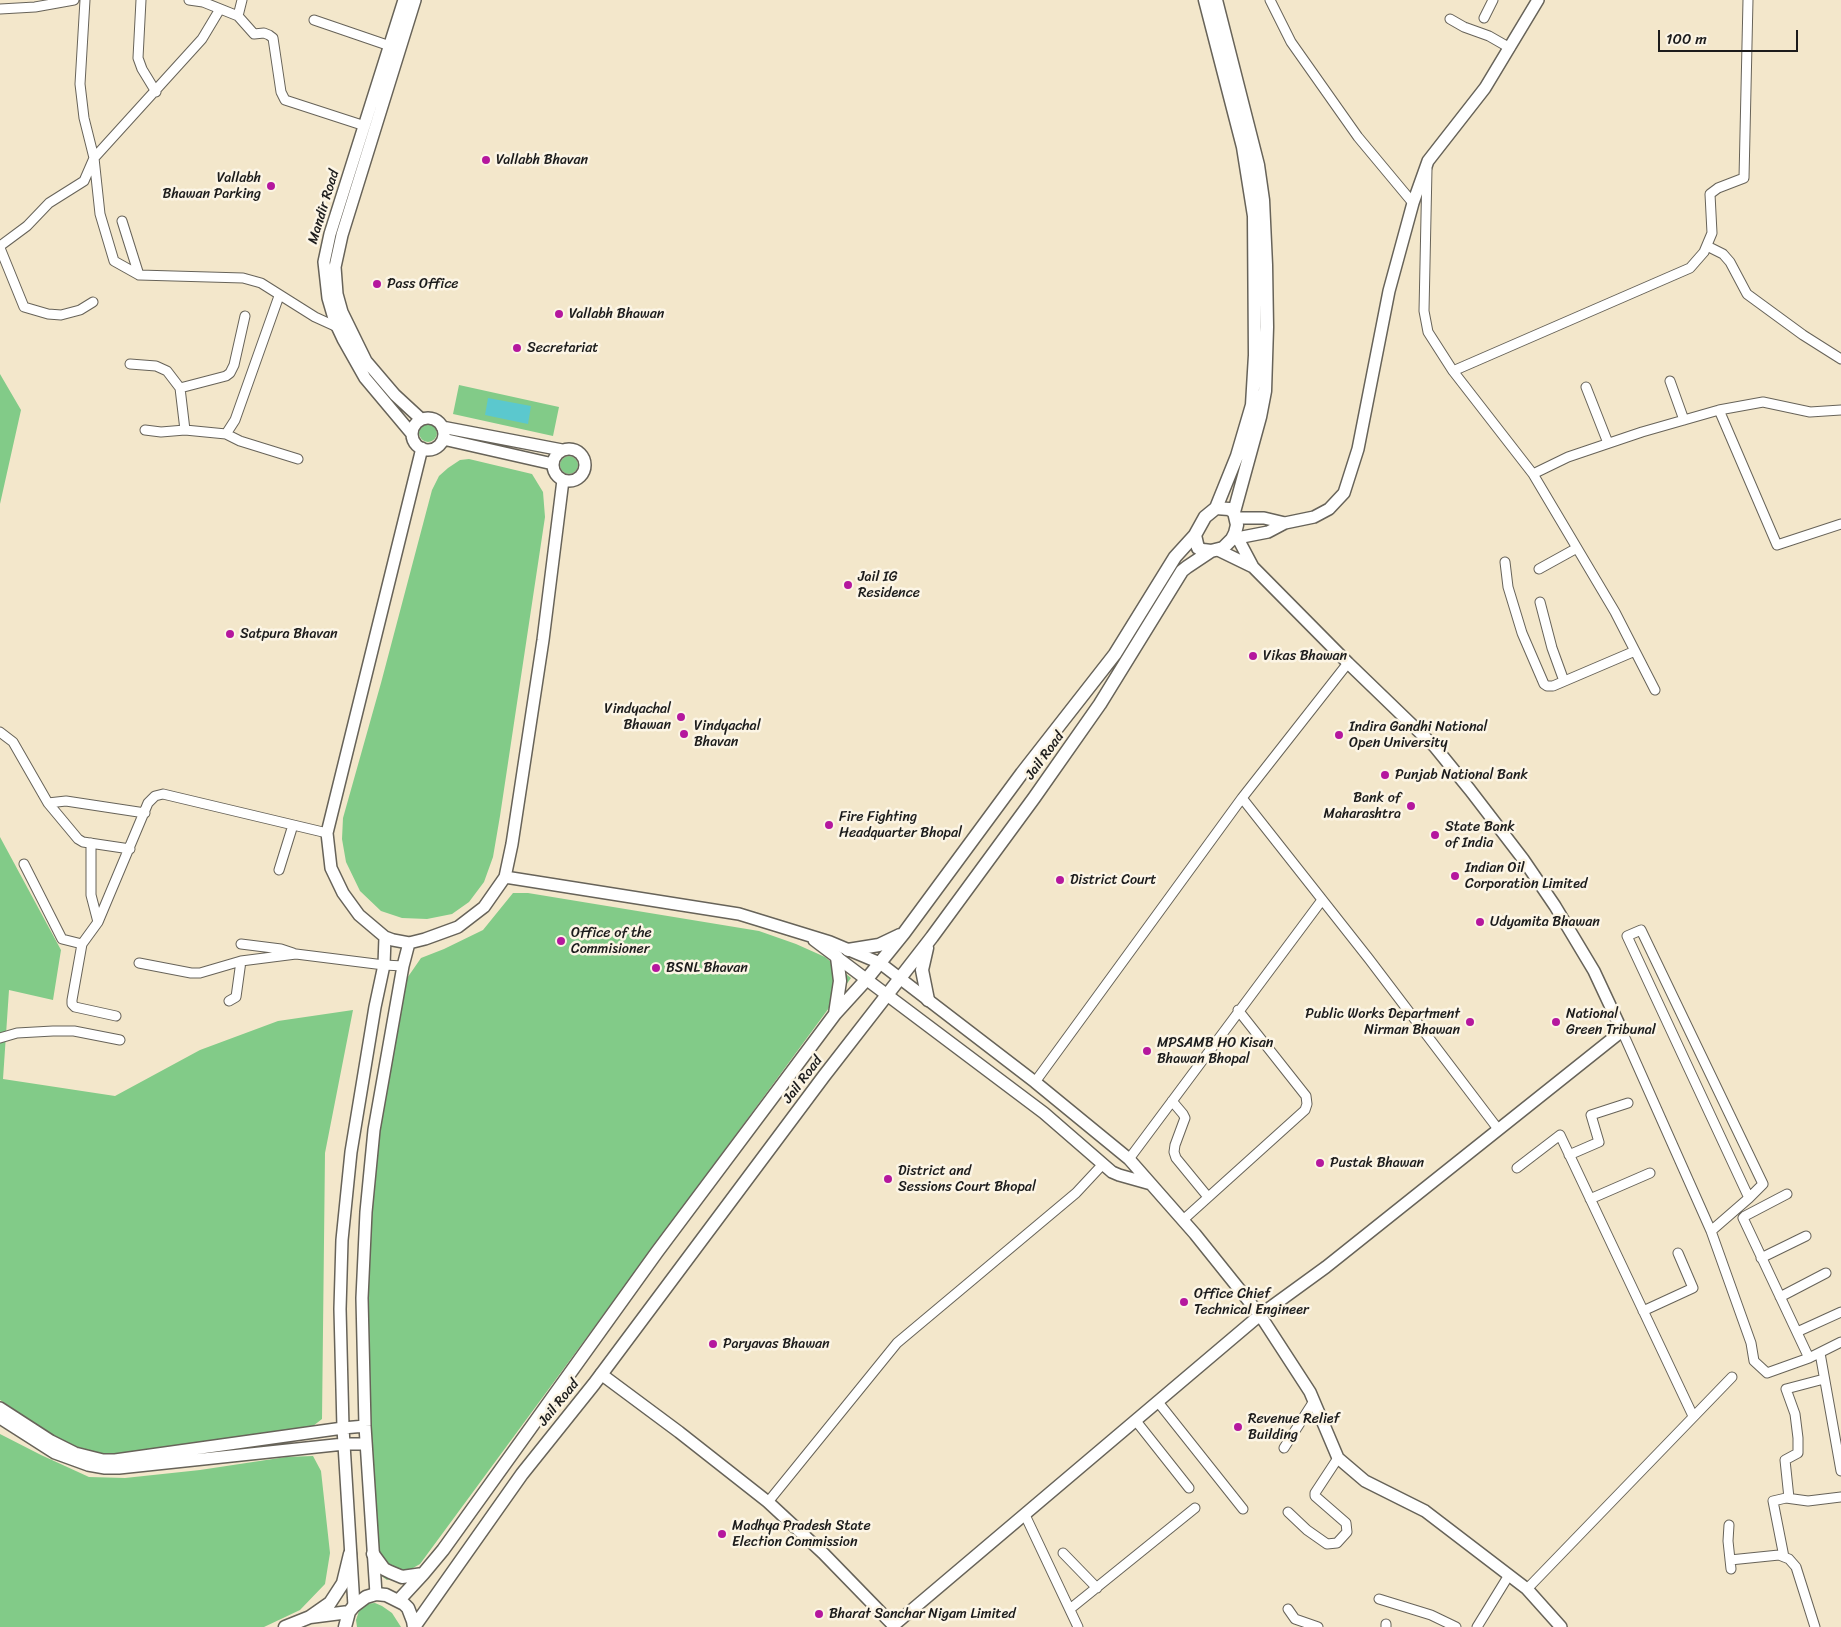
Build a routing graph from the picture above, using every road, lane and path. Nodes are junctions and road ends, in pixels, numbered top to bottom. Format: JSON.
{"nodes":[{"id":1,"x":74,"y":0,"type":"edge"},
{"id":2,"x":85,"y":0,"type":"edge"},
{"id":3,"x":141,"y":0,"type":"edge"},
{"id":4,"x":189,"y":0,"type":"edge"},
{"id":5,"x":242,"y":0,"type":"edge"},
{"id":6,"x":404,"y":0,"type":"edge"},
{"id":7,"x":416,"y":0,"type":"edge"},
{"id":8,"x":1204,"y":0,"type":"edge"},
{"id":9,"x":1216,"y":0,"type":"edge"},
{"id":10,"x":1270,"y":0,"type":"edge"},
{"id":11,"x":1493,"y":0,"type":"edge"},
{"id":12,"x":1538,"y":0,"type":"edge"},
{"id":13,"x":1748,"y":0,"type":"edge"},
{"id":14,"x":210,"y":2,"type":"edge"},
{"id":15,"x":0,"y":8,"type":"edge"},
{"id":16,"x":220,"y":9,"type":"junction"},
{"id":17,"x":238,"y":16,"type":"junction"},
{"id":18,"x":1484,"y":18,"type":"dead end"},
{"id":19,"x":1450,"y":19,"type":"dead end"},
{"id":20,"x":314,"y":20,"type":"dead end"},
{"id":21,"x":390,"y":46,"type":"junction"},
{"id":22,"x":1510,"y":48,"type":"junction"},
{"id":23,"x":156,"y":92,"type":"junction"},
{"id":24,"x":365,"y":126,"type":"junction"},
{"id":25,"x":94,"y":158,"type":"junction"},
{"id":26,"x":1428,"y":162,"type":"junction"},
{"id":27,"x":1413,"y":203,"type":"junction"},
{"id":28,"x":122,"y":221,"type":"dead end"},
{"id":29,"x":1706,"y":246,"type":"junction"},
{"id":30,"x":0,"y":247,"type":"edge"},
{"id":31,"x":139,"y":275,"type":"junction"},
{"id":32,"x":279,"y":296,"type":"junction"},
{"id":33,"x":93,"y":302,"type":"dead end"},
{"id":34,"x":245,"y":316,"type":"dead end"},
{"id":35,"x":337,"y":327,"type":"junction"},
{"id":36,"x":1841,"y":359,"type":"edge"},
{"id":37,"x":130,"y":364,"type":"dead end"},
{"id":38,"x":1453,"y":371,"type":"junction"},
{"id":39,"x":1670,"y":381,"type":"dead end"},
{"id":40,"x":1586,"y":387,"type":"dead end"},
{"id":41,"x":180,"y":388,"type":"junction"},
{"id":42,"x":1719,"y":410,"type":"junction"},
{"id":43,"x":1841,"y":410,"type":"edge"},
{"id":44,"x":421,"y":419,"type":"junction"},
{"id":45,"x":1684,"y":420,"type":"junction"},
{"id":46,"x":442,"y":427,"type":"junction"},
{"id":47,"x":144,"y":430,"type":"dead end"},
{"id":48,"x":186,"y":430,"type":"junction"},
{"id":49,"x":226,"y":434,"type":"junction"},
{"id":50,"x":412,"y":434,"type":"junction"},
{"id":51,"x":443,"y":439,"type":"junction"},
{"id":52,"x":1608,"y":443,"type":"junction"},
{"id":53,"x":422,"y":448,"type":"junction"},
{"id":54,"x":562,"y":450,"type":"junction"},
{"id":55,"x":298,"y":459,"type":"dead end"},
{"id":56,"x":553,"y":464,"type":"junction"},
{"id":57,"x":1533,"y":474,"type":"junction"},
{"id":58,"x":563,"y":480,"type":"junction"},
{"id":59,"x":1216,"y":508,"type":"junction"},
{"id":60,"x":1235,"y":515,"type":"junction"},
{"id":61,"x":1285,"y":523,"type":"junction"},
{"id":62,"x":1841,"y":524,"type":"edge"},
{"id":63,"x":1196,"y":535,"type":"junction"},
{"id":64,"x":1235,"y":536,"type":"junction"},
{"id":65,"x":1577,"y":548,"type":"junction"},
{"id":66,"x":1215,"y":550,"type":"junction"},
{"id":67,"x":1505,"y":562,"type":"dead end"},
{"id":68,"x":1253,"y":567,"type":"junction"},
{"id":69,"x":1538,"y":569,"type":"dead end"},
{"id":70,"x":1540,"y":602,"type":"dead end"},
{"id":71,"x":1635,"y":651,"type":"junction"},
{"id":72,"x":1348,"y":663,"type":"junction"},
{"id":73,"x":1564,"y":681,"type":"junction"},
{"id":74,"x":1655,"y":690,"type":"dead end"},
{"id":75,"x":0,"y":732,"type":"edge"},
{"id":76,"x":1242,"y":798,"type":"junction"},
{"id":77,"x":48,"y":803,"type":"junction"},
{"id":78,"x":145,"y":813,"type":"junction"},
{"id":79,"x":294,"y":826,"type":"junction"},
{"id":80,"x":327,"y":833,"type":"junction"},
{"id":81,"x":91,"y":842,"type":"junction"},
{"id":82,"x":130,"y":849,"type":"junction"},
{"id":83,"x":24,"y":864,"type":"dead end"},
{"id":84,"x":279,"y":870,"type":"dead end"},
{"id":85,"x":505,"y":877,"type":"junction"},
{"id":86,"x":1322,"y":900,"type":"junction"},
{"id":87,"x":98,"y":922,"type":"junction"},
{"id":88,"x":904,"y":933,"type":"junction"},
{"id":89,"x":806,"y":935,"type":"junction"},
{"id":90,"x":385,"y":937,"type":"junction"},
{"id":91,"x":409,"y":942,"type":"junction"},
{"id":92,"x":928,"y":943,"type":"junction"},
{"id":93,"x":82,"y":944,"type":"junction"},
{"id":94,"x":241,"y":944,"type":"dead end"},
{"id":95,"x":848,"y":950,"type":"junction"},
{"id":96,"x":296,"y":954,"type":"junction"},
{"id":97,"x":837,"y":957,"type":"junction"},
{"id":98,"x":241,"y":961,"type":"junction"},
{"id":99,"x":139,"y":962,"type":"dead end"},
{"id":100,"x":880,"y":963,"type":"junction"},
{"id":101,"x":384,"y":965,"type":"junction"},
{"id":102,"x":403,"y":966,"type":"junction"},
{"id":103,"x":900,"y":979,"type":"junction"},
{"id":104,"x":866,"y":980,"type":"junction"},
{"id":105,"x":887,"y":996,"type":"junction"},
{"id":106,"x":928,"y":1000,"type":"junction"},
{"id":107,"x":229,"y":1001,"type":"dead end"},
{"id":108,"x":1238,"y":1010,"type":"junction"},
{"id":109,"x":835,"y":1014,"type":"junction"},
{"id":110,"x":116,"y":1016,"type":"dead end"},
{"id":111,"x":1622,"y":1032,"type":"junction"},
{"id":112,"x":0,"y":1038,"type":"edge"},
{"id":113,"x":120,"y":1040,"type":"dead end"},
{"id":114,"x":1035,"y":1082,"type":"junction"},
{"id":115,"x":1172,"y":1101,"type":"junction"},
{"id":116,"x":1628,"y":1103,"type":"dead end"},
{"id":117,"x":1498,"y":1129,"type":"junction"},
{"id":118,"x":1569,"y":1156,"type":"junction"},
{"id":119,"x":1129,"y":1159,"type":"junction"},
{"id":120,"x":1103,"y":1164,"type":"junction"},
{"id":121,"x":1517,"y":1168,"type":"dead end"},
{"id":122,"x":1650,"y":1173,"type":"dead end"},
{"id":123,"x":1151,"y":1184,"type":"junction"},
{"id":124,"x":1787,"y":1194,"type":"dead end"},
{"id":125,"x":1208,"y":1197,"type":"junction"},
{"id":126,"x":1749,"y":1198,"type":"junction"},
{"id":127,"x":1590,"y":1200,"type":"junction"},
{"id":128,"x":1183,"y":1220,"type":"junction"},
{"id":129,"x":1711,"y":1231,"type":"junction"},
{"id":130,"x":1806,"y":1236,"type":"dead end"},
{"id":131,"x":1678,"y":1253,"type":"dead end"},
{"id":132,"x":1761,"y":1258,"type":"junction"},
{"id":133,"x":1826,"y":1273,"type":"dead end"},
{"id":134,"x":1780,"y":1297,"type":"junction"},
{"id":135,"x":1643,"y":1311,"type":"junction"},
{"id":136,"x":1841,"y":1312,"type":"edge"},
{"id":137,"x":1260,"y":1315,"type":"junction"},
{"id":138,"x":1797,"y":1332,"type":"junction"},
{"id":139,"x":1841,"y":1342,"type":"edge"},
{"id":140,"x":1820,"y":1353,"type":"junction"},
{"id":141,"x":1809,"y":1358,"type":"junction"},
{"id":142,"x":601,"y":1374,"type":"junction"},
{"id":143,"x":1732,"y":1377,"type":"dead end"},
{"id":144,"x":1824,"y":1378,"type":"junction"},
{"id":145,"x":1314,"y":1401,"type":"junction"},
{"id":146,"x":1158,"y":1402,"type":"junction"},
{"id":147,"x":0,"y":1408,"type":"edge"},
{"id":148,"x":1694,"y":1416,"type":"junction"},
{"id":149,"x":0,"y":1418,"type":"edge"},
{"id":150,"x":1136,"y":1421,"type":"junction"},
{"id":151,"x":365,"y":1426,"type":"junction"},
{"id":152,"x":343,"y":1428,"type":"junction"},
{"id":153,"x":344,"y":1444,"type":"junction"},
{"id":154,"x":366,"y":1444,"type":"junction"},
{"id":155,"x":1284,"y":1448,"type":"dead end"},
{"id":156,"x":1338,"y":1458,"type":"junction"},
{"id":157,"x":1841,"y":1471,"type":"edge"},
{"id":158,"x":1189,"y":1488,"type":"dead end"},
{"id":159,"x":1841,"y":1497,"type":"edge"},
{"id":160,"x":1789,"y":1498,"type":"junction"},
{"id":161,"x":768,"y":1502,"type":"junction"},
{"id":162,"x":1195,"y":1508,"type":"dead end"},
{"id":163,"x":1243,"y":1509,"type":"dead end"},
{"id":164,"x":1288,"y":1512,"type":"dead end"},
{"id":165,"x":1025,"y":1516,"type":"junction"},
{"id":166,"x":1729,"y":1525,"type":"dead end"},
{"id":167,"x":1064,"y":1553,"type":"dead end"},
{"id":168,"x":350,"y":1554,"type":"junction"},
{"id":169,"x":373,"y":1554,"type":"junction"},
{"id":170,"x":1784,"y":1557,"type":"junction"},
{"id":171,"x":423,"y":1574,"type":"junction"},
{"id":172,"x":1508,"y":1575,"type":"junction"},
{"id":173,"x":1096,"y":1588,"type":"junction"},
{"id":174,"x":1527,"y":1589,"type":"junction"},
{"id":175,"x":376,"y":1594,"type":"junction"},
{"id":176,"x":1379,"y":1599,"type":"dead end"},
{"id":177,"x":399,"y":1600,"type":"junction"},
{"id":178,"x":352,"y":1609,"type":"junction"},
{"id":179,"x":1288,"y":1609,"type":"dead end"},
{"id":180,"x":1070,"y":1610,"type":"junction"},
{"id":181,"x":310,"y":1618,"type":"junction"},
{"id":182,"x":895,"y":1626,"type":"edge"},
{"id":183,"x":285,"y":1627,"type":"edge"},
{"id":184,"x":345,"y":1627,"type":"edge"},
{"id":185,"x":414,"y":1627,"type":"edge"},
{"id":186,"x":1078,"y":1627,"type":"edge"},
{"id":187,"x":1318,"y":1627,"type":"edge"},
{"id":188,"x":1456,"y":1627,"type":"edge"},
{"id":189,"x":1476,"y":1627,"type":"edge"},
{"id":190,"x":1561,"y":1627,"type":"edge"},
{"id":191,"x":1815,"y":1627,"type":"edge"}],
"edges":[{"from":1,"to":15,"type":"street"},
{"from":2,"to":25,"type":"street"},
{"from":3,"to":23,"type":"street"},
{"from":4,"to":14,"type":"street"},
{"from":5,"to":17,"type":"street"},
{"from":6,"to":21,"type":"street","name":"Mandir Road"},
{"from":7,"to":44,"type":"street","name":"Mandir Road"},
{"from":8,"to":59,"type":"main road"},
{"from":9,"to":60,"type":"main road"},
{"from":10,"to":27,"type":"street"},
{"from":11,"to":18,"type":"street"},
{"from":12,"to":22,"type":"street"},
{"from":13,"to":29,"type":"street"},
{"from":14,"to":16,"type":"street"},
{"from":16,"to":17,"type":"street"},
{"from":16,"to":23,"type":"street"},
{"from":17,"to":24,"type":"street"},
{"from":19,"to":22,"type":"street"},
{"from":20,"to":21,"type":"street"},
{"from":21,"to":24,"type":"street","name":"Mandir Road"},
{"from":22,"to":26,"type":"street"},
{"from":23,"to":25,"type":"street"},
{"from":24,"to":35,"type":"street","name":"Mandir Road"},
{"from":25,"to":30,"type":"street"},
{"from":25,"to":31,"type":"street"},
{"from":26,"to":27,"type":"street"},
{"from":26,"to":38,"type":"street"},
{"from":27,"to":61,"type":"street"},
{"from":28,"to":31,"type":"street"},
{"from":29,"to":36,"type":"street"},
{"from":29,"to":38,"type":"street"},
{"from":30,"to":33,"type":"street"},
{"from":31,"to":32,"type":"street"},
{"from":32,"to":35,"type":"street"},
{"from":32,"to":49,"type":"street"},
{"from":34,"to":41,"type":"street"},
{"from":35,"to":50,"type":"street","name":"Mandir Road"},
{"from":37,"to":41,"type":"street"},
{"from":38,"to":57,"type":"street"},
{"from":39,"to":45,"type":"street"},
{"from":40,"to":52,"type":"street"},
{"from":41,"to":48,"type":"street"},
{"from":42,"to":43,"type":"street"},
{"from":42,"to":45,"type":"street"},
{"from":42,"to":62,"type":"street"},
{"from":44,"to":46,"type":"street"},
{"from":44,"to":50,"type":"street"},
{"from":45,"to":52,"type":"street"},
{"from":46,"to":51,"type":"street"},
{"from":46,"to":54,"type":"street"},
{"from":47,"to":48,"type":"street"},
{"from":48,"to":49,"type":"street"},
{"from":49,"to":55,"type":"street"},
{"from":50,"to":53,"type":"street"},
{"from":51,"to":53,"type":"street"},
{"from":51,"to":56,"type":"street"},
{"from":52,"to":57,"type":"street"},
{"from":53,"to":80,"type":"street"},
{"from":54,"to":56,"type":"street"},
{"from":54,"to":58,"type":"street"},
{"from":56,"to":58,"type":"street"},
{"from":57,"to":65,"type":"street"},
{"from":58,"to":85,"type":"street"},
{"from":59,"to":60,"type":"main road"},
{"from":59,"to":63,"type":"main road"},
{"from":60,"to":61,"type":"street"},
{"from":60,"to":64,"type":"main road"},
{"from":61,"to":64,"type":"street"},
{"from":63,"to":66,"type":"main road"},
{"from":63,"to":88,"type":"main road","name":"Jail Road"},
{"from":64,"to":66,"type":"main road"},
{"from":64,"to":68,"type":"street"},
{"from":65,"to":69,"type":"street"},
{"from":65,"to":71,"type":"street"},
{"from":66,"to":68,"type":"street"},
{"from":66,"to":92,"type":"main road","name":"Jail Road"},
{"from":67,"to":73,"type":"street"},
{"from":68,"to":72,"type":"street"},
{"from":70,"to":73,"type":"street"},
{"from":71,"to":73,"type":"street"},
{"from":71,"to":74,"type":"street"},
{"from":72,"to":76,"type":"street"},
{"from":72,"to":111,"type":"street"},
{"from":75,"to":77,"type":"street"},
{"from":76,"to":86,"type":"street"},
{"from":76,"to":114,"type":"street"},
{"from":77,"to":78,"type":"street"},
{"from":77,"to":81,"type":"street"},
{"from":78,"to":79,"type":"street"},
{"from":78,"to":82,"type":"street"},
{"from":79,"to":80,"type":"street"},
{"from":79,"to":84,"type":"street"},
{"from":80,"to":90,"type":"street"},
{"from":81,"to":82,"type":"street"},
{"from":81,"to":87,"type":"street"},
{"from":82,"to":87,"type":"street"},
{"from":83,"to":93,"type":"street"},
{"from":85,"to":89,"type":"street"},
{"from":85,"to":91,"type":"street"},
{"from":86,"to":108,"type":"street"},
{"from":86,"to":117,"type":"street"},
{"from":87,"to":93,"type":"street"},
{"from":88,"to":95,"type":"main road"},
{"from":88,"to":100,"type":"main road","name":"Jail Road"},
{"from":89,"to":95,"type":"street"},
{"from":89,"to":97,"type":"street"},
{"from":90,"to":91,"type":"street"},
{"from":90,"to":101,"type":"street"},
{"from":91,"to":102,"type":"street"},
{"from":92,"to":103,"type":"main road","name":"Jail Road"},
{"from":92,"to":106,"type":"main road"},
{"from":93,"to":110,"type":"street"},
{"from":94,"to":96,"type":"street"},
{"from":95,"to":100,"type":"street"},
{"from":96,"to":98,"type":"street"},
{"from":96,"to":101,"type":"street"},
{"from":97,"to":104,"type":"street"},
{"from":97,"to":109,"type":"main road"},
{"from":98,"to":99,"type":"street"},
{"from":98,"to":107,"type":"street"},
{"from":100,"to":103,"type":"street"},
{"from":100,"to":104,"type":"main road","name":"Jail Road"},
{"from":101,"to":102,"type":"street"},
{"from":101,"to":152,"type":"street"},
{"from":102,"to":151,"type":"street"},
{"from":103,"to":105,"type":"main road","name":"Jail Road"},
{"from":103,"to":106,"type":"street"},
{"from":104,"to":105,"type":"street"},
{"from":104,"to":109,"type":"main road","name":"Jail Road"},
{"from":105,"to":120,"type":"street"},
{"from":105,"to":142,"type":"main road","name":"Jail Road"},
{"from":106,"to":114,"type":"street"},
{"from":108,"to":115,"type":"street"},
{"from":108,"to":125,"type":"street"},
{"from":109,"to":171,"type":"main road","name":"Jail Road"},
{"from":111,"to":117,"type":"street"},
{"from":111,"to":129,"type":"street"},
{"from":112,"to":113,"type":"street"},
{"from":114,"to":119,"type":"street"},
{"from":115,"to":119,"type":"street"},
{"from":115,"to":125,"type":"street"},
{"from":116,"to":118,"type":"street"},
{"from":117,"to":137,"type":"street"},
{"from":118,"to":121,"type":"street"},
{"from":118,"to":127,"type":"street"},
{"from":119,"to":123,"type":"street"},
{"from":120,"to":123,"type":"street"},
{"from":120,"to":161,"type":"street"},
{"from":122,"to":127,"type":"street"},
{"from":123,"to":128,"type":"street"},
{"from":124,"to":132,"type":"street"},
{"from":125,"to":128,"type":"street"},
{"from":126,"to":126,"type":"street"},
{"from":126,"to":129,"type":"street"},
{"from":127,"to":135,"type":"street"},
{"from":128,"to":137,"type":"street"},
{"from":129,"to":141,"type":"street"},
{"from":130,"to":132,"type":"street"},
{"from":131,"to":135,"type":"street"},
{"from":132,"to":134,"type":"street"},
{"from":133,"to":134,"type":"street"},
{"from":134,"to":138,"type":"street"},
{"from":135,"to":148,"type":"street"},
{"from":136,"to":138,"type":"street"},
{"from":137,"to":145,"type":"street"},
{"from":137,"to":146,"type":"street"},
{"from":138,"to":141,"type":"street"},
{"from":139,"to":140,"type":"street"},
{"from":140,"to":141,"type":"street"},
{"from":140,"to":144,"type":"street"},
{"from":142,"to":161,"type":"street"},
{"from":142,"to":185,"type":"main road","name":"Jail Road"},
{"from":143,"to":148,"type":"street"},
{"from":144,"to":157,"type":"street"},
{"from":144,"to":160,"type":"street"},
{"from":145,"to":155,"type":"street"},
{"from":145,"to":156,"type":"street"},
{"from":146,"to":150,"type":"street"},
{"from":146,"to":163,"type":"street"},
{"from":147,"to":152,"type":"street"},
{"from":148,"to":174,"type":"street"},
{"from":149,"to":153,"type":"street"},
{"from":150,"to":158,"type":"street"},
{"from":150,"to":165,"type":"street"},
{"from":151,"to":152,"type":"street"},
{"from":151,"to":154,"type":"street"},
{"from":152,"to":153,"type":"street"},
{"from":153,"to":154,"type":"street"},
{"from":153,"to":168,"type":"street"},
{"from":154,"to":169,"type":"street"},
{"from":156,"to":164,"type":"street"},
{"from":156,"to":172,"type":"street"},
{"from":159,"to":160,"type":"street"},
{"from":160,"to":170,"type":"street"},
{"from":161,"to":182,"type":"street"},
{"from":162,"to":173,"type":"street"},
{"from":165,"to":180,"type":"street"},
{"from":165,"to":182,"type":"street"},
{"from":166,"to":170,"type":"street"},
{"from":167,"to":173,"type":"street"},
{"from":168,"to":178,"type":"street"},
{"from":168,"to":181,"type":"main road"},
{"from":169,"to":171,"type":"main road"},
{"from":169,"to":175,"type":"street"},
{"from":170,"to":191,"type":"street"},
{"from":171,"to":177,"type":"main road","name":"Jail Road"},
{"from":172,"to":174,"type":"street"},
{"from":172,"to":189,"type":"street"},
{"from":173,"to":180,"type":"street"},
{"from":174,"to":190,"type":"street"},
{"from":175,"to":177,"type":"main road"},
{"from":175,"to":178,"type":"main road"},
{"from":176,"to":188,"type":"street"},
{"from":177,"to":185,"type":"main road"},
{"from":178,"to":181,"type":"main road"},
{"from":178,"to":184,"type":"main road"},
{"from":179,"to":187,"type":"street"},
{"from":180,"to":186,"type":"street"},
{"from":181,"to":183,"type":"main road"}]}
